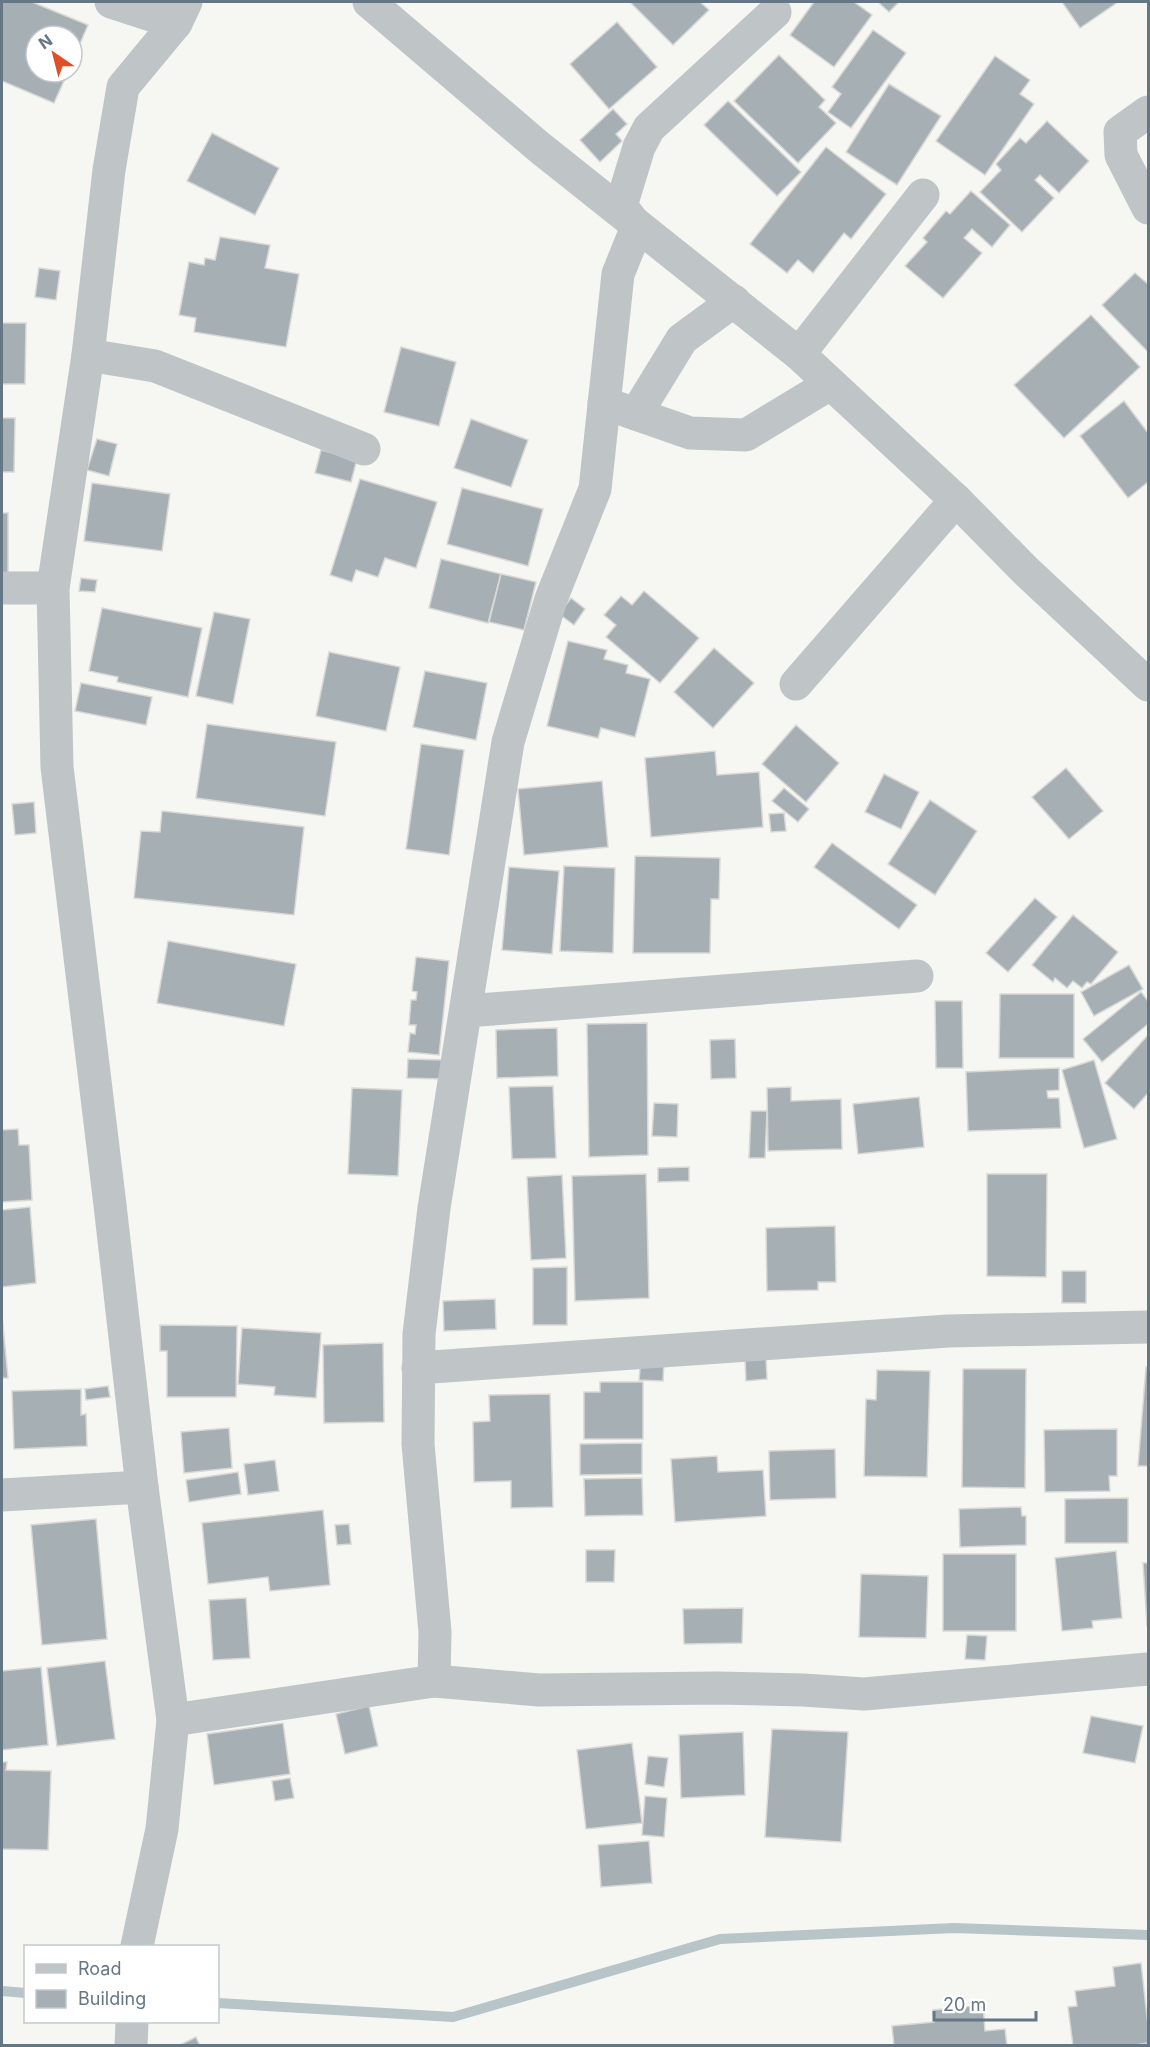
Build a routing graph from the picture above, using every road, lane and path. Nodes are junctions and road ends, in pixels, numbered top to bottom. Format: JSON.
{"nodes":[{"id":1,"x":111,"y":2,"type":"edge"},
{"id":2,"x":205,"y":2,"type":"edge"},
{"id":3,"x":369,"y":2,"type":"edge"},
{"id":4,"x":181,"y":12,"type":"edge"},
{"id":5,"x":776,"y":12,"type":"dead end"},
{"id":6,"x":1149,"y":112,"type":"edge"},
{"id":7,"x":922,"y":195,"type":"dead end"},
{"id":8,"x":1149,"y":208,"type":"edge"},
{"id":9,"x":637,"y":226,"type":"junction"},
{"id":10,"x":734,"y":301,"type":"junction"},
{"id":11,"x":799,"y":354,"type":"junction"},
{"id":12,"x":88,"y":355,"type":"junction"},
{"id":13,"x":830,"y":384,"type":"junction"},
{"id":14,"x":604,"y":403,"type":"junction"},
{"id":15,"x":636,"y":414,"type":"junction"},
{"id":16,"x":364,"y":448,"type":"dead end"},
{"id":17,"x":956,"y":500,"type":"junction"},
{"id":18,"x":2,"y":588,"type":"edge"},
{"id":19,"x":53,"y":588,"type":"junction"},
{"id":20,"x":796,"y":684,"type":"dead end"},
{"id":21,"x":1149,"y":685,"type":"edge"},
{"id":22,"x":917,"y":976,"type":"dead end"},
{"id":23,"x":466,"y":1011,"type":"junction"},
{"id":24,"x":1149,"y":1328,"type":"edge"},
{"id":25,"x":418,"y":1368,"type":"junction"},
{"id":26,"x":142,"y":1487,"type":"junction"},
{"id":27,"x":2,"y":1495,"type":"edge"},
{"id":28,"x":1149,"y":1669,"type":"edge"},
{"id":29,"x":434,"y":1682,"type":"junction"},
{"id":30,"x":173,"y":1720,"type":"junction"},
{"id":31,"x":137,"y":1945,"type":"edge"},
{"id":32,"x":132,"y":2023,"type":"edge"},
{"id":33,"x":131,"y":2046,"type":"edge"}],
"edges":[{"from":1,"to":4,"type":"street"},
{"from":2,"to":4,"type":"street"},
{"from":3,"to":9,"type":"street"},
{"from":4,"to":12,"type":"street"},
{"from":5,"to":9,"type":"street"},
{"from":6,"to":8,"type":"street"},
{"from":7,"to":11,"type":"street"},
{"from":9,"to":10,"type":"street"},
{"from":9,"to":14,"type":"street"},
{"from":10,"to":11,"type":"street"},
{"from":10,"to":15,"type":"street"},
{"from":11,"to":13,"type":"street"},
{"from":12,"to":16,"type":"street"},
{"from":12,"to":19,"type":"street"},
{"from":13,"to":15,"type":"street"},
{"from":13,"to":17,"type":"street"},
{"from":14,"to":15,"type":"street"},
{"from":14,"to":23,"type":"street"},
{"from":17,"to":20,"type":"street"},
{"from":17,"to":21,"type":"street"},
{"from":18,"to":19,"type":"street"},
{"from":19,"to":26,"type":"street"},
{"from":22,"to":23,"type":"street"},
{"from":23,"to":25,"type":"street"},
{"from":24,"to":25,"type":"street"},
{"from":25,"to":29,"type":"street"},
{"from":26,"to":27,"type":"street"},
{"from":26,"to":30,"type":"street"},
{"from":28,"to":29,"type":"street"},
{"from":29,"to":30,"type":"street"},
{"from":30,"to":31,"type":"street"},
{"from":32,"to":33,"type":"street"}]}
